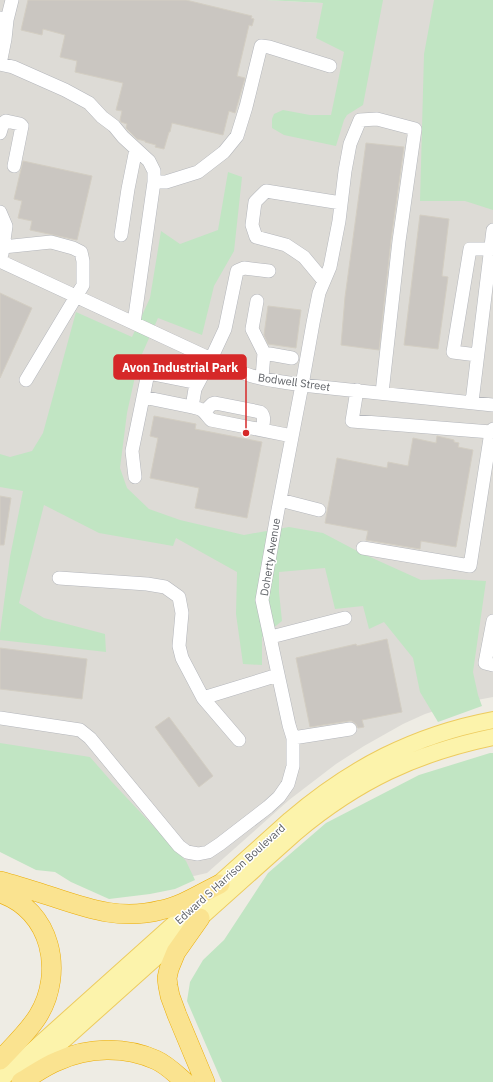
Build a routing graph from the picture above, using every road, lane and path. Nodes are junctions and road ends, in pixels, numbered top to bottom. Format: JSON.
{"nodes":[{"id":1,"x":12,"y":0,"type":"edge"},
{"id":2,"x":3,"y":19,"type":"edge"},
{"id":3,"x":0,"y":64,"type":"edge"},
{"id":4,"x":330,"y":66,"type":"dead end"},
{"id":5,"x":0,"y":134,"type":"edge"},
{"id":6,"x":136,"y":149,"type":"junction"},
{"id":7,"x":14,"y":166,"type":"dead end"},
{"id":8,"x":154,"y":182,"type":"junction"},
{"id":9,"x":341,"y":203,"type":"junction"},
{"id":10,"x":0,"y":212,"type":"edge"},
{"id":11,"x":493,"y":230,"type":"edge"},
{"id":12,"x":122,"y":235,"type":"dead end"},
{"id":13,"x":3,"y":246,"type":"junction"},
{"id":14,"x":491,"y":249,"type":"junction"},
{"id":15,"x":1,"y":261,"type":"edge"},
{"id":16,"x":268,"y":271,"type":"dead end"},
{"id":17,"x":324,"y":281,"type":"junction"},
{"id":18,"x":76,"y":296,"type":"junction"},
{"id":19,"x":257,"y":301,"type":"dead end"},
{"id":20,"x":134,"y":323,"type":"junction"},
{"id":21,"x":264,"y":353,"type":"junction"},
{"id":22,"x":477,"y":355,"type":"junction"},
{"id":23,"x":292,"y":358,"type":"dead end"},
{"id":24,"x":211,"y":359,"type":"junction"},
{"id":25,"x":262,"y":378,"type":"junction"},
{"id":26,"x":26,"y":380,"type":"dead end"},
{"id":27,"x":198,"y":383,"type":"junction"},
{"id":28,"x":302,"y":385,"type":"junction"},
{"id":29,"x":357,"y":390,"type":"junction"},
{"id":30,"x":382,"y":393,"type":"junction"},
{"id":31,"x":143,"y":397,"type":"junction"},
{"id":32,"x":472,"y":402,"type":"junction"},
{"id":33,"x":493,"y":405,"type":"edge"},
{"id":34,"x":192,"y":407,"type":"junction"},
{"id":35,"x":492,"y":431,"type":"edge"},
{"id":36,"x":292,"y":436,"type":"junction"},
{"id":37,"x":135,"y":477,"type":"dead end"},
{"id":38,"x":280,"y":500,"type":"junction"},
{"id":39,"x":319,"y":510,"type":"dead end"},
{"id":40,"x":363,"y":548,"type":"dead end"},
{"id":41,"x":59,"y":578,"type":"dead end"},
{"id":42,"x":345,"y":618,"type":"dead end"},
{"id":43,"x":493,"y":621,"type":"edge"},
{"id":44,"x":271,"y":637,"type":"junction"},
{"id":45,"x":493,"y":666,"type":"edge"},
{"id":46,"x":278,"y":674,"type":"junction"},
{"id":47,"x":203,"y":698,"type":"junction"},
{"id":48,"x":0,"y":718,"type":"edge"},
{"id":49,"x":493,"y":720,"type":"edge"},
{"id":50,"x":350,"y":729,"type":"dead end"},
{"id":51,"x":493,"y":737,"type":"edge"},
{"id":52,"x":293,"y":738,"type":"junction"},
{"id":53,"x":239,"y":740,"type":"dead end"},
{"id":54,"x":0,"y":881,"type":"edge"},
{"id":55,"x":220,"y":884,"type":"junction"},
{"id":56,"x":0,"y":893,"type":"edge"},
{"id":57,"x":200,"y":918,"type":"junction"},
{"id":58,"x":0,"y":1060,"type":"edge"},
{"id":59,"x":0,"y":1080,"type":"edge"},
{"id":60,"x":17,"y":1082,"type":"edge"},
{"id":61,"x":21,"y":1082,"type":"edge"},
{"id":62,"x":185,"y":1082,"type":"edge"},
{"id":63,"x":205,"y":1082,"type":"edge"}],
"edges":[{"from":1,"to":2,"type":"street"},
{"from":2,"to":3,"type":"street"},
{"from":3,"to":6,"type":"street"},
{"from":4,"to":8,"type":"street"},
{"from":5,"to":7,"type":"street"},
{"from":6,"to":8,"type":"street"},
{"from":6,"to":12,"type":"street"},
{"from":8,"to":20,"type":"street"},
{"from":9,"to":17,"type":"street","name":"Doherty Avenue"},
{"from":9,"to":17,"type":"street"},
{"from":9,"to":30,"type":"street","name":"Doherty Avenue"},
{"from":10,"to":13,"type":"street"},
{"from":11,"to":14,"type":"street"},
{"from":13,"to":15,"type":"street"},
{"from":13,"to":18,"type":"street"},
{"from":14,"to":22,"type":"street"},
{"from":14,"to":22,"type":"street"},
{"from":15,"to":18,"type":"street","name":"Bodwell Street"},
{"from":16,"to":24,"type":"street"},
{"from":17,"to":28,"type":"street","name":"Doherty Avenue"},
{"from":18,"to":20,"type":"street","name":"Bodwell Street"},
{"from":18,"to":26,"type":"street"},
{"from":19,"to":21,"type":"street"},
{"from":20,"to":24,"type":"street","name":"Bodwell Street"},
{"from":21,"to":23,"type":"street"},
{"from":21,"to":25,"type":"street"},
{"from":22,"to":32,"type":"street"},
{"from":24,"to":25,"type":"street","name":"Bodwell Street"},
{"from":24,"to":27,"type":"street"},
{"from":25,"to":28,"type":"street","name":"Bodwell Street"},
{"from":27,"to":31,"type":"street"},
{"from":27,"to":34,"type":"street"},
{"from":28,"to":29,"type":"street","name":"Bodwell Street"},
{"from":28,"to":36,"type":"street","name":"Doherty Avenue"},
{"from":29,"to":30,"type":"street","name":"Bodwell Street"},
{"from":29,"to":35,"type":"street"},
{"from":30,"to":32,"type":"street","name":"Bodwell Street"},
{"from":31,"to":34,"type":"street"},
{"from":31,"to":37,"type":"street"},
{"from":32,"to":33,"type":"street","name":"Bodwell Street"},
{"from":34,"to":36,"type":"street"},
{"from":35,"to":40,"type":"street"},
{"from":36,"to":38,"type":"street","name":"Doherty Avenue"},
{"from":38,"to":39,"type":"street"},
{"from":38,"to":44,"type":"street","name":"Doherty Avenue"},
{"from":41,"to":47,"type":"street"},
{"from":42,"to":44,"type":"street"},
{"from":43,"to":45,"type":"street"},
{"from":44,"to":46,"type":"street","name":"Doherty Avenue"},
{"from":46,"to":47,"type":"street"},
{"from":46,"to":52,"type":"street","name":"Doherty Avenue"},
{"from":47,"to":53,"type":"street"},
{"from":48,"to":52,"type":"street","name":"Doherty Avenue"},
{"from":49,"to":55,"type":"main road","name":"Edward S Harrison Boulevard"},
{"from":50,"to":52,"type":"street"},
{"from":51,"to":57,"type":"main road","name":"Edward S Harrison Boulevard"},
{"from":54,"to":55,"type":"highway"},
{"from":55,"to":59,"type":"main road","name":"Edward S Harrison Boulevard"},
{"from":56,"to":58,"type":"highway"},
{"from":57,"to":60,"type":"main road","name":"Edward S Harrison Boulevard"},
{"from":57,"to":63,"type":"highway"},
{"from":61,"to":62,"type":"highway"}]}
